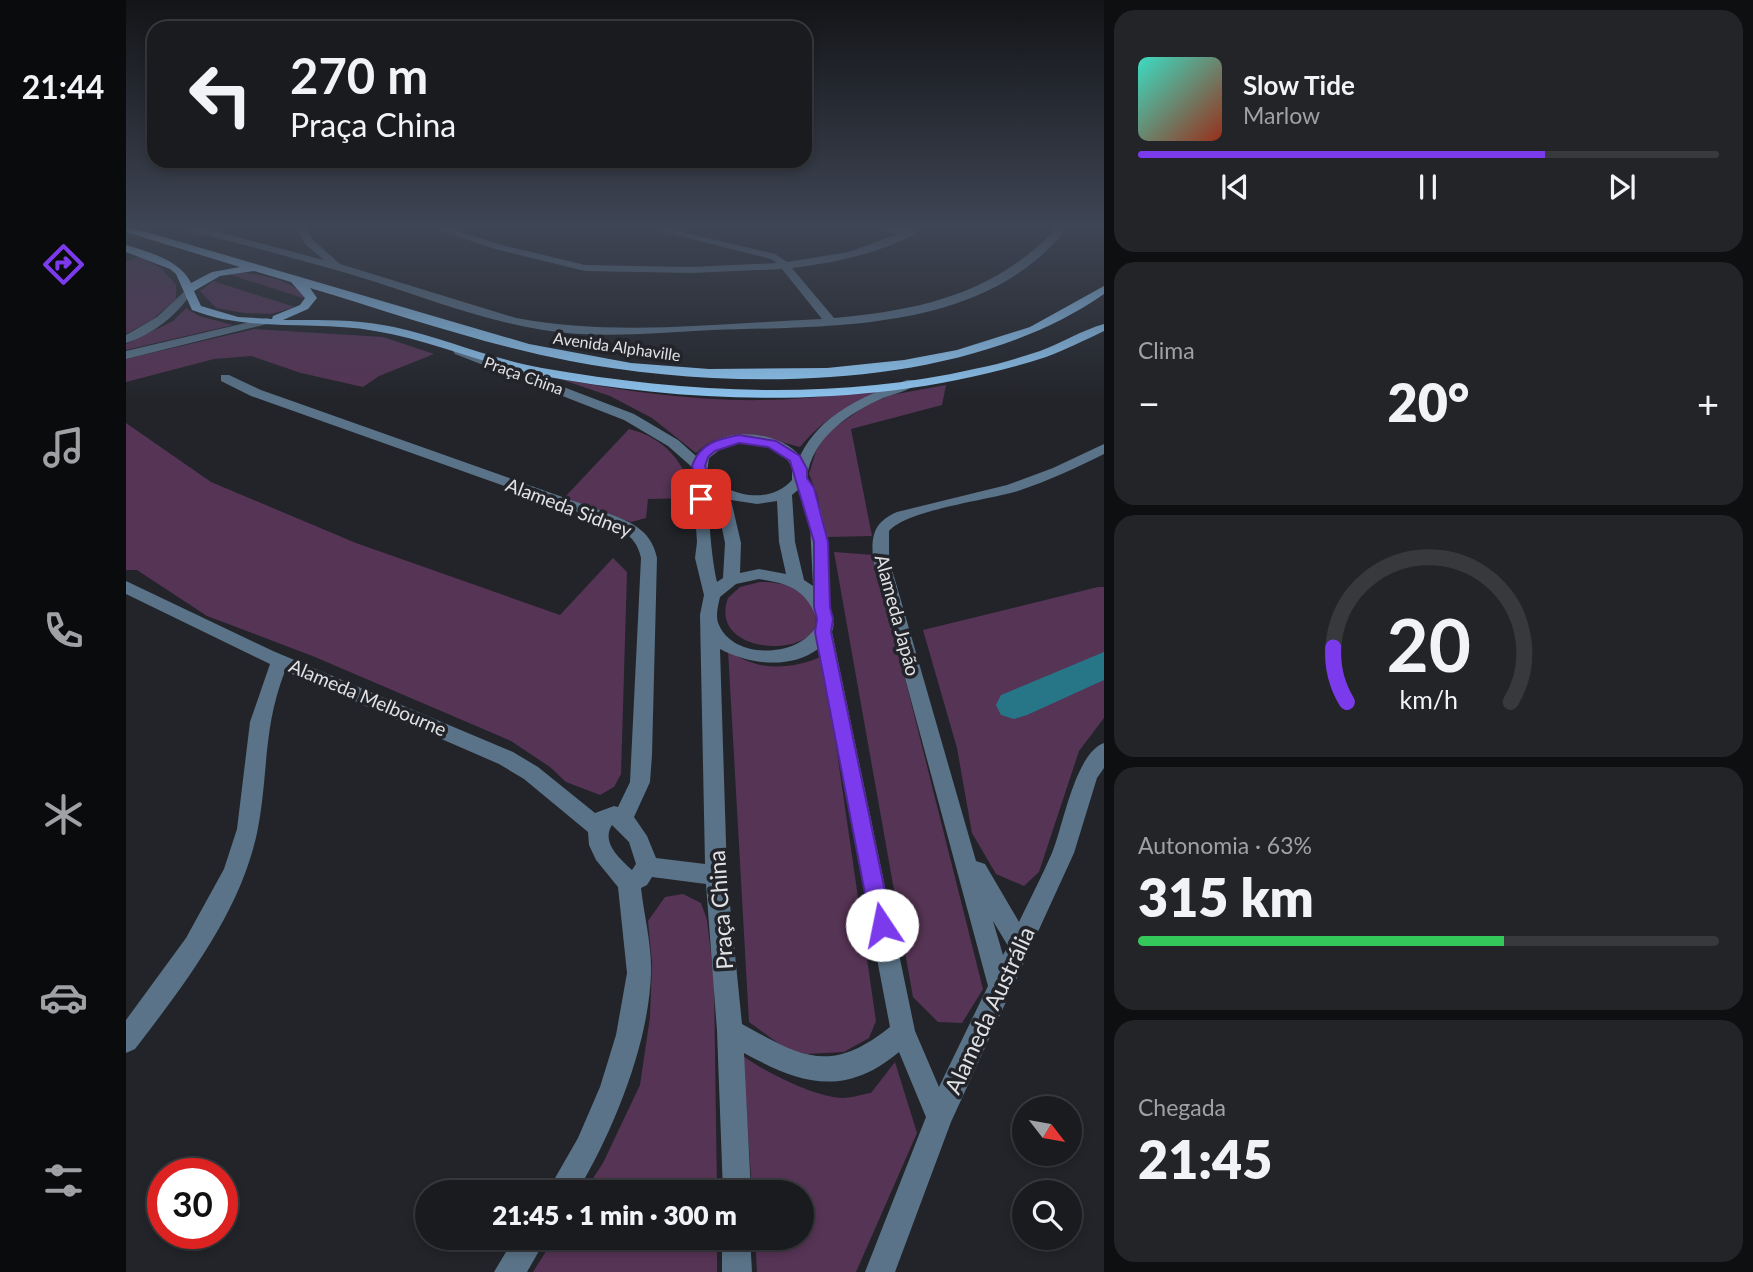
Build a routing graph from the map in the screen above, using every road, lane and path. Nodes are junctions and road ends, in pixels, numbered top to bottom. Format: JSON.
{"nodes":[{"id":1,"x":185,"y":283,"type":"edge"},
{"id":2,"x":198,"y":283,"type":"edge"},
{"id":3,"x":298,"y":283,"type":"edge"},
{"id":4,"x":303,"y":283,"type":"edge"},
{"id":5,"x":391,"y":283,"type":"edge"},
{"id":6,"x":799,"y":283,"type":"edge"},
{"id":7,"x":994,"y":283,"type":"edge"},
{"id":8,"x":1104,"y":289,"type":"edge"},
{"id":9,"x":188,"y":291,"type":"junction"},
{"id":10,"x":267,"y":321,"type":"junction"},
{"id":11,"x":831,"y":322,"type":"junction"},
{"id":12,"x":1104,"y":327,"type":"edge"},
{"id":13,"x":126,"y":339,"type":"edge"},
{"id":14,"x":456,"y":350,"type":"junction"},
{"id":15,"x":126,"y":355,"type":"edge"},
{"id":16,"x":225,"y":379,"type":"dead end"},
{"id":17,"x":911,"y":383,"type":"junction"},
{"id":18,"x":1104,"y":448,"type":"edge"},
{"id":19,"x":701,"y":472,"type":"junction"},
{"id":20,"x":800,"y":473,"type":"junction"},
{"id":21,"x":722,"y":492,"type":"junction"},
{"id":22,"x":784,"y":493,"type":"junction"},
{"id":23,"x":732,"y":580,"type":"junction"},
{"id":24,"x":796,"y":582,"type":"junction"},
{"id":25,"x":126,"y":587,"type":"edge"},
{"id":26,"x":712,"y":595,"type":"junction"},
{"id":27,"x":822,"y":607,"type":"junction"},
{"id":28,"x":711,"y":628,"type":"junction"},
{"id":29,"x":823,"y":632,"type":"junction"},
{"id":30,"x":281,"y":660,"type":"junction"},
{"id":31,"x":1104,"y":751,"type":"edge"},
{"id":32,"x":623,"y":819,"type":"junction"},
{"id":33,"x":597,"y":827,"type":"junction"},
{"id":34,"x":964,"y":850,"type":"junction"},
{"id":35,"x":638,"y":874,"type":"junction"},
{"id":36,"x":716,"y":875,"type":"junction"},
{"id":37,"x":1020,"y":945,"type":"junction"},
{"id":38,"x":1001,"y":989,"type":"junction"},
{"id":39,"x":730,"y":1031,"type":"junction"},
{"id":40,"x":903,"y":1032,"type":"junction"},
{"id":41,"x":126,"y":1040,"type":"edge"},
{"id":42,"x":939,"y":1117,"type":"junction"},
{"id":43,"x":568,"y":1180,"type":"edge"},
{"id":44,"x":736,"y":1180,"type":"edge"},
{"id":45,"x":524,"y":1250,"type":"edge"},
{"id":46,"x":736,"y":1250,"type":"edge"},
{"id":47,"x":509,"y":1272,"type":"edge"},
{"id":48,"x":737,"y":1272,"type":"edge"},
{"id":49,"x":880,"y":1272,"type":"edge"}],
"edges":[{"from":1,"to":9,"type":"main road"},
{"from":2,"to":9,"type":"main road"},
{"from":3,"to":10,"type":"main road"},
{"from":4,"to":8,"type":"main road","name":"Avenida Alphaville"},
{"from":5,"to":11,"type":"street"},
{"from":6,"to":11,"type":"street"},
{"from":7,"to":11,"type":"street"},
{"from":9,"to":10,"type":"main road"},
{"from":9,"to":13,"type":"street"},
{"from":10,"to":14,"type":"main road","name":"Avenida Alphaville"},
{"from":10,"to":15,"type":"street"},
{"from":12,"to":17,"type":"main road","name":"Avenida Alphaville"},
{"from":14,"to":17,"type":"main road","name":"Avenida Alphaville"},
{"from":14,"to":19,"type":"street","name":"Praça China"},
{"from":16,"to":32,"type":"street","name":"Alameda Sidney"},
{"from":17,"to":20,"type":"street"},
{"from":18,"to":34,"type":"street","name":"Alameda Japão"},
{"from":19,"to":20,"type":"street"},
{"from":19,"to":21,"type":"street","name":"Praça China"},
{"from":19,"to":26,"type":"street","name":"Praça China"},
{"from":20,"to":22,"type":"street"},
{"from":20,"to":27,"type":"street"},
{"from":21,"to":22,"type":"street","name":"Praça China"},
{"from":21,"to":23,"type":"street"},
{"from":22,"to":24,"type":"street"},
{"from":23,"to":24,"type":"street"},
{"from":23,"to":26,"type":"street"},
{"from":24,"to":27,"type":"street"},
{"from":25,"to":30,"type":"street","name":"Alameda Melbourne"},
{"from":26,"to":28,"type":"street","name":"Praça China"},
{"from":27,"to":29,"type":"street"},
{"from":28,"to":29,"type":"street"},
{"from":28,"to":36,"type":"street","name":"Praça China"},
{"from":29,"to":40,"type":"street"},
{"from":30,"to":33,"type":"street","name":"Alameda Melbourne"},
{"from":30,"to":41,"type":"street"},
{"from":31,"to":37,"type":"street","name":"Alameda Austrália"},
{"from":32,"to":33,"type":"street"},
{"from":32,"to":35,"type":"street"},
{"from":33,"to":35,"type":"street"},
{"from":34,"to":37,"type":"street","name":"Alameda Japão"},
{"from":34,"to":38,"type":"street","name":"Alameda Japão"},
{"from":35,"to":36,"type":"street"},
{"from":35,"to":43,"type":"street"},
{"from":36,"to":39,"type":"street","name":"Praça China"},
{"from":37,"to":38,"type":"street","name":"Alameda Austrália"},
{"from":38,"to":42,"type":"street","name":"Alameda Austrália"},
{"from":39,"to":40,"type":"street"},
{"from":39,"to":44,"type":"street","name":"Praça China"},
{"from":40,"to":42,"type":"street"},
{"from":42,"to":49,"type":"street","name":"Alameda Austrália"},
{"from":45,"to":47,"type":"street"},
{"from":46,"to":48,"type":"street"}]}
